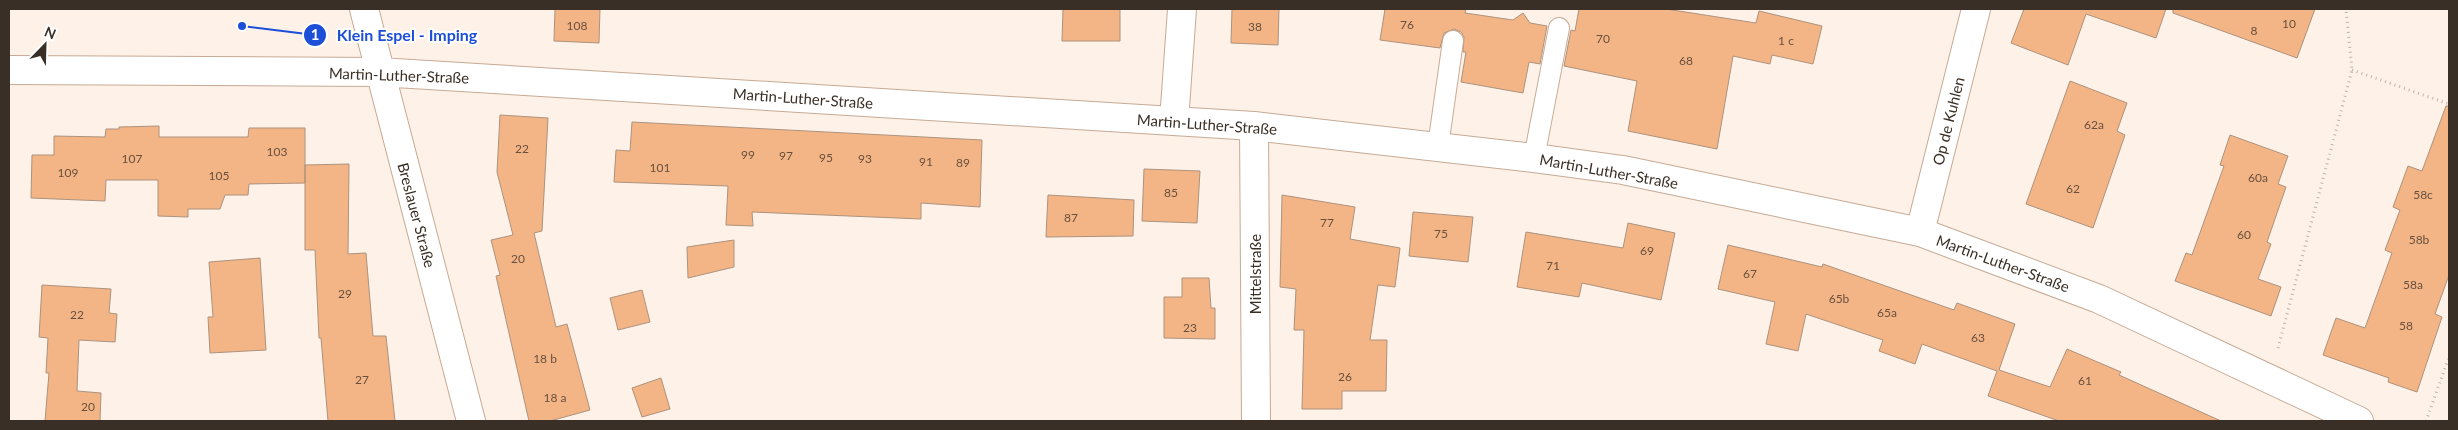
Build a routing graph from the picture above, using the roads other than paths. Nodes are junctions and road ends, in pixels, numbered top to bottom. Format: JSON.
{"nodes":[{"id":1,"x":364,"y":9,"type":"edge"},
{"id":2,"x":1182,"y":9,"type":"edge"},
{"id":3,"x":1970,"y":10,"type":"edge"},
{"id":4,"x":1559,"y":28,"type":"dead end"},
{"id":5,"x":1452,"y":41,"type":"dead end"},
{"id":6,"x":9,"y":70,"type":"edge"},
{"id":7,"x":379,"y":72,"type":"junction"},
{"id":8,"x":1174,"y":121,"type":"junction"},
{"id":9,"x":1254,"y":126,"type":"junction"},
{"id":10,"x":1438,"y":146,"type":"junction"},
{"id":11,"x":1534,"y":158,"type":"junction"},
{"id":12,"x":1920,"y":232,"type":"junction"},
{"id":13,"x":471,"y":421,"type":"edge"},
{"id":14,"x":1256,"y":421,"type":"edge"},
{"id":15,"x":2359,"y":421,"type":"edge"}],
"edges":[{"from":1,"to":7,"type":"street","name":"Breslauer Straße"},
{"from":2,"to":8,"type":"street"},
{"from":3,"to":12,"type":"street","name":"Op de Kuhlen"},
{"from":4,"to":11,"type":"lane"},
{"from":5,"to":10,"type":"lane"},
{"from":6,"to":7,"type":"street","name":"Martin-Luther-Straße"},
{"from":7,"to":8,"type":"street","name":"Martin-Luther-Straße"},
{"from":7,"to":13,"type":"street","name":"Breslauer Straße"},
{"from":8,"to":9,"type":"street","name":"Martin-Luther-Straße"},
{"from":9,"to":10,"type":"street","name":"Martin-Luther-Straße"},
{"from":9,"to":14,"type":"street","name":"Mittelstraße"},
{"from":10,"to":11,"type":"street","name":"Martin-Luther-Straße"},
{"from":11,"to":12,"type":"street","name":"Martin-Luther-Straße"},
{"from":12,"to":15,"type":"street","name":"Martin-Luther-Straße"}]}
